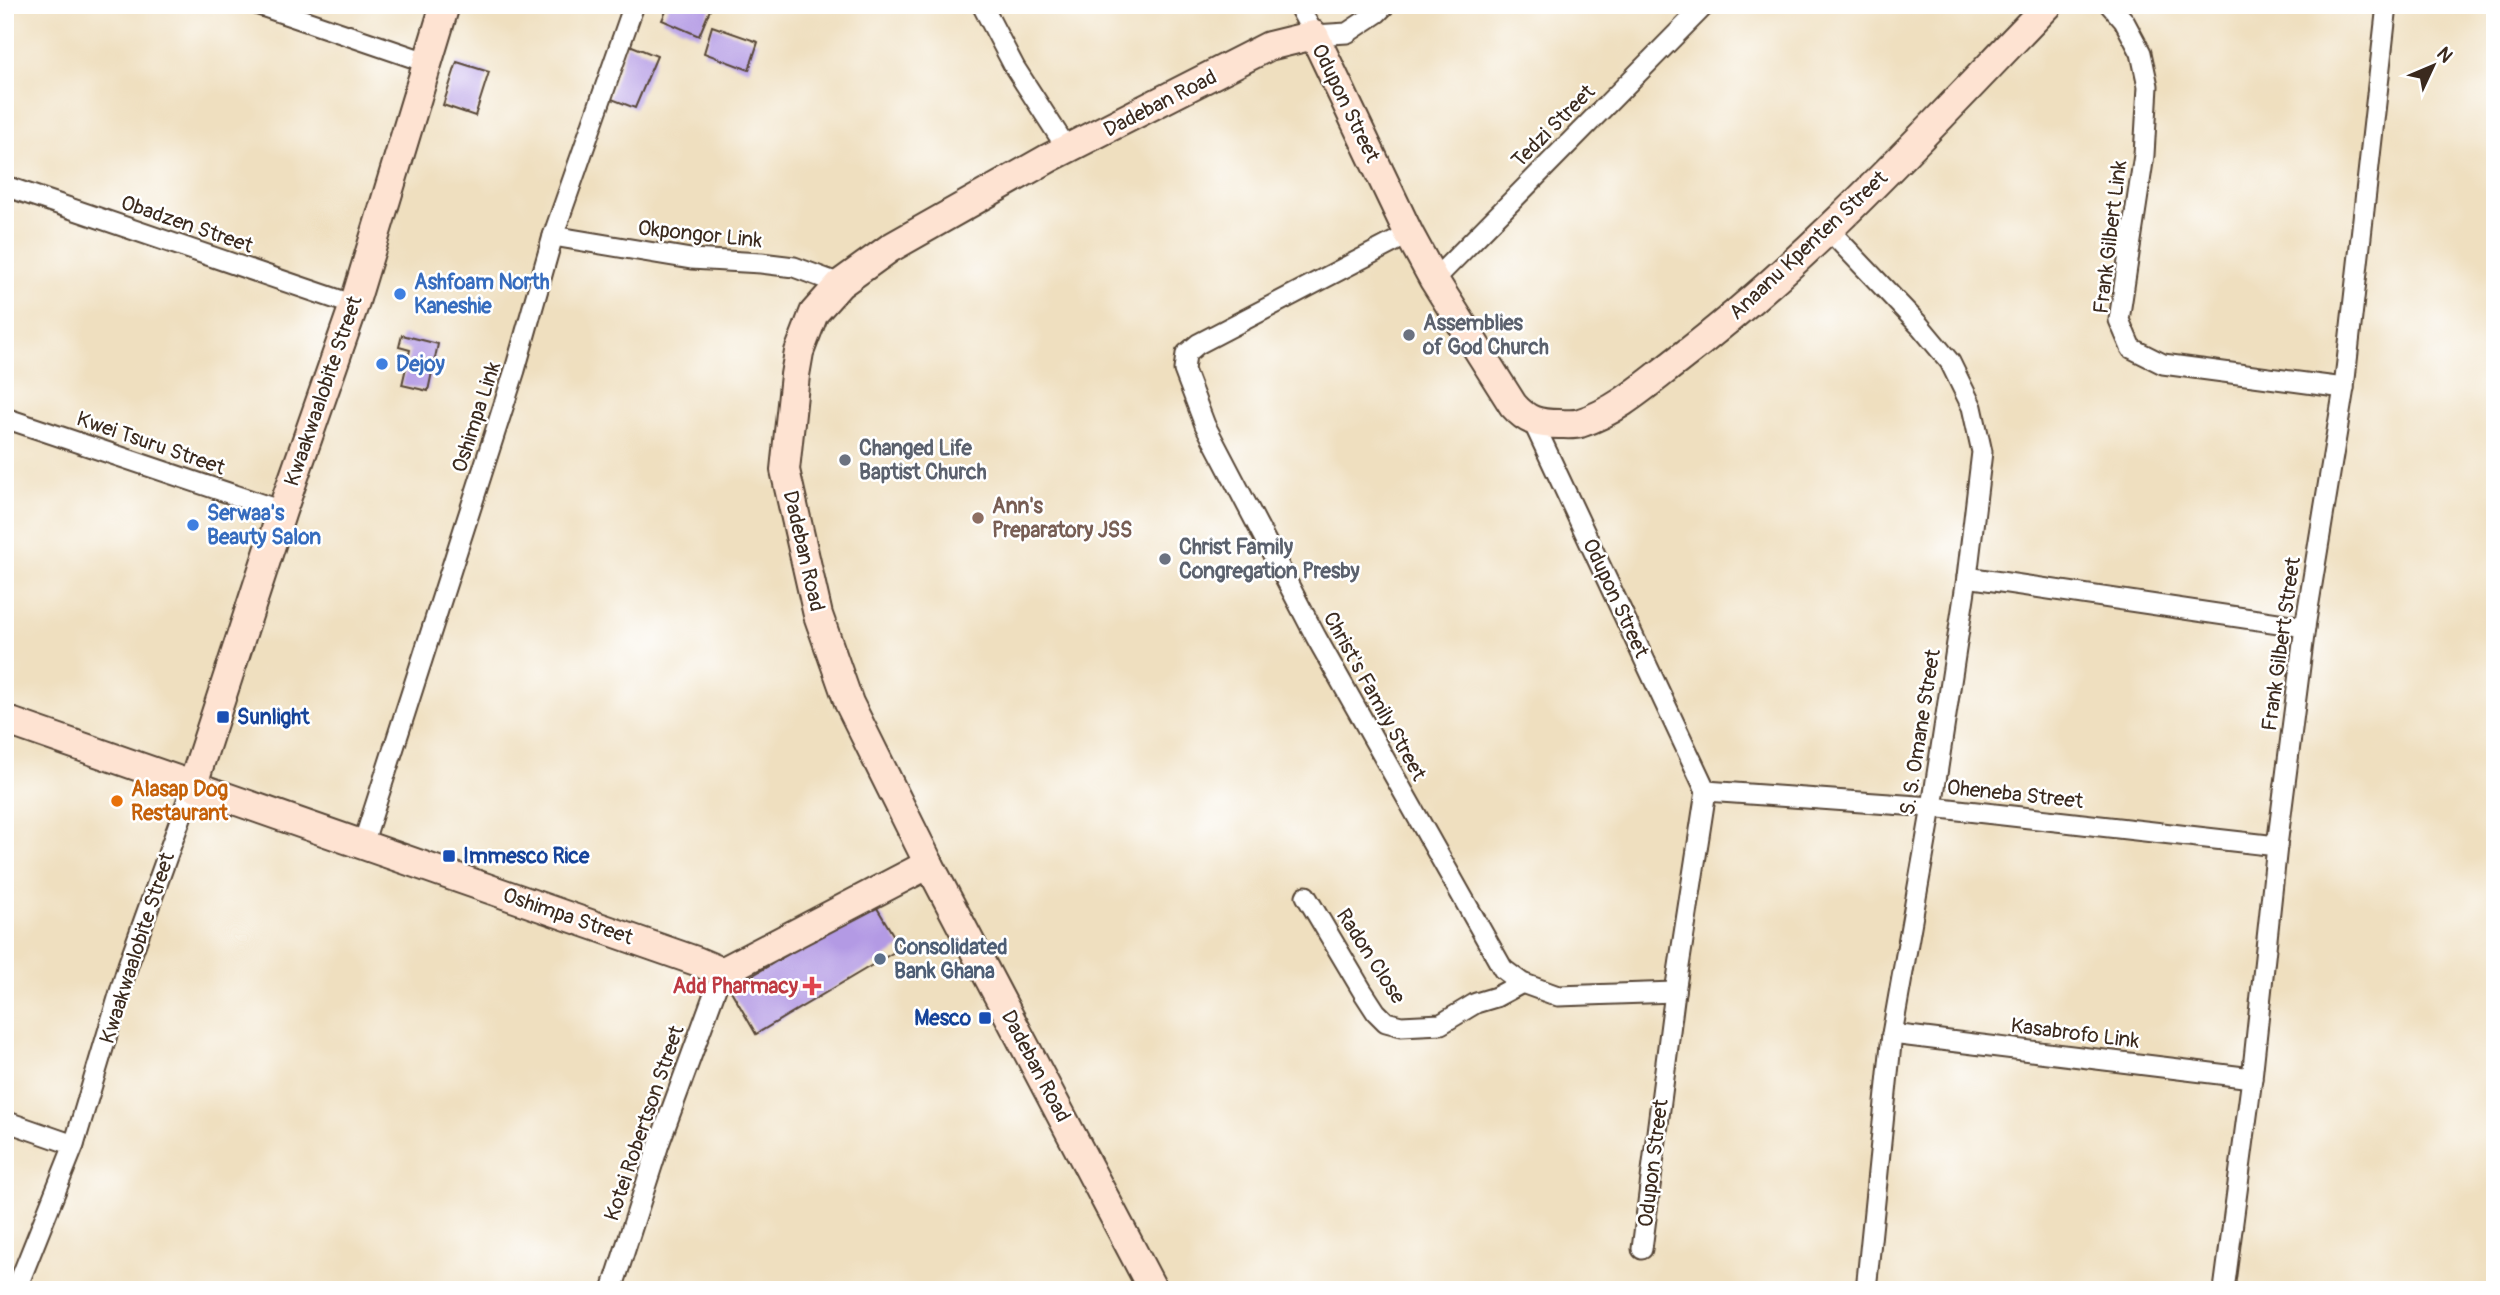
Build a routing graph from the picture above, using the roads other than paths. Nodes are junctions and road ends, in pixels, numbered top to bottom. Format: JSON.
{"nodes":[{"id":1,"x":259,"y":5,"type":"edge"},
{"id":2,"x":445,"y":5,"type":"edge"},
{"id":3,"x":634,"y":5,"type":"edge"},
{"id":4,"x":982,"y":5,"type":"edge"},
{"id":5,"x":1298,"y":5,"type":"edge"},
{"id":6,"x":1385,"y":5,"type":"edge"},
{"id":7,"x":1705,"y":5,"type":"edge"},
{"id":8,"x":2048,"y":5,"type":"edge"},
{"id":9,"x":2110,"y":5,"type":"edge"},
{"id":10,"x":2388,"y":5,"type":"edge"},
{"id":11,"x":1314,"y":35,"type":"junction"},
{"id":12,"x":426,"y":62,"type":"junction"},
{"id":13,"x":1068,"y":150,"type":"junction"},
{"id":14,"x":5,"y":186,"type":"edge"},
{"id":15,"x":1829,"y":230,"type":"junction"},
{"id":16,"x":1409,"y":234,"type":"junction"},
{"id":17,"x":554,"y":236,"type":"junction"},
{"id":18,"x":1434,"y":280,"type":"junction"},
{"id":19,"x":840,"y":284,"type":"junction"},
{"id":20,"x":354,"y":305,"type":"junction"},
{"id":21,"x":2344,"y":388,"type":"junction"},
{"id":22,"x":5,"y":418,"type":"edge"},
{"id":23,"x":1533,"y":422,"type":"junction"},
{"id":24,"x":282,"y":511,"type":"junction"},
{"id":25,"x":1967,"y":577,"type":"junction"},
{"id":26,"x":2305,"y":627,"type":"junction"},
{"id":27,"x":5,"y":720,"type":"edge"},
{"id":28,"x":193,"y":784,"type":"junction"},
{"id":29,"x":1706,"y":791,"type":"junction"},
{"id":30,"x":1932,"y":807,"type":"junction"},
{"id":31,"x":363,"y":844,"type":"junction"},
{"id":32,"x":2277,"y":846,"type":"junction"},
{"id":33,"x":929,"y":864,"type":"junction"},
{"id":34,"x":1306,"y":897,"type":"dead end"},
{"id":35,"x":722,"y":972,"type":"junction"},
{"id":36,"x":1522,"y":983,"type":"junction"},
{"id":37,"x":1675,"y":992,"type":"junction"},
{"id":38,"x":1892,"y":1034,"type":"junction"},
{"id":39,"x":2252,"y":1077,"type":"junction"},
{"id":40,"x":5,"y":1121,"type":"edge"},
{"id":41,"x":74,"y":1145,"type":"junction"},
{"id":42,"x":1642,"y":1249,"type":"dead end"},
{"id":43,"x":16,"y":1290,"type":"edge"},
{"id":44,"x":611,"y":1290,"type":"edge"},
{"id":45,"x":1153,"y":1290,"type":"edge"},
{"id":46,"x":1866,"y":1290,"type":"edge"},
{"id":47,"x":2224,"y":1290,"type":"edge"}],
"edges":[{"from":1,"to":12,"type":"street"},
{"from":2,"to":12,"type":"street","name":"Kwaakwaalobite Street"},
{"from":3,"to":17,"type":"street","name":"Oshimpa Link"},
{"from":4,"to":13,"type":"street"},
{"from":5,"to":11,"type":"street","name":"Odupon Street"},
{"from":6,"to":11,"type":"street"},
{"from":7,"to":18,"type":"street","name":"Tedzi Street"},
{"from":8,"to":15,"type":"street","name":"Anaanu Kpenten Street"},
{"from":9,"to":21,"type":"street","name":"Frank Gilbert Link"},
{"from":10,"to":21,"type":"street","name":"Frank Gilbert Street"},
{"from":11,"to":13,"type":"street","name":"Dadeban Road"},
{"from":11,"to":16,"type":"street","name":"Odupon Street"},
{"from":12,"to":20,"type":"street","name":"Kwaakwaalobite Street"},
{"from":13,"to":19,"type":"street","name":"Dadeban Road"},
{"from":14,"to":20,"type":"street","name":"Obadzen Street"},
{"from":15,"to":23,"type":"street","name":"Anaanu Kpenten Street"},
{"from":15,"to":25,"type":"street","name":"S. S. Omane Street"},
{"from":16,"to":18,"type":"street","name":"Odupon Street"},
{"from":16,"to":36,"type":"street","name":"Christ's Family Street"},
{"from":17,"to":19,"type":"street","name":"Okpongor Link"},
{"from":17,"to":31,"type":"street","name":"Oshimpa Link"},
{"from":18,"to":23,"type":"street","name":"Odupon Street"},
{"from":19,"to":33,"type":"street","name":"Dadeban Road"},
{"from":20,"to":24,"type":"street","name":"Kwaakwaalobite Street"},
{"from":21,"to":26,"type":"street","name":"Frank Gilbert Street"},
{"from":22,"to":24,"type":"street","name":"Kwei Tsuru Street"},
{"from":23,"to":29,"type":"street","name":"Odupon Street"},
{"from":24,"to":28,"type":"street","name":"Kwaakwaalobite Street"},
{"from":25,"to":26,"type":"street"},
{"from":25,"to":30,"type":"street","name":"S. S. Omane Street"},
{"from":26,"to":32,"type":"street","name":"Frank Gilbert Street"},
{"from":27,"to":28,"type":"street","name":"Oshimpa Street"},
{"from":28,"to":31,"type":"street","name":"Oshimpa Street"},
{"from":28,"to":41,"type":"street","name":"Kwaakwaalobite Street"},
{"from":29,"to":30,"type":"street","name":"Oheneba Street"},
{"from":29,"to":37,"type":"street","name":"Odupon Street"},
{"from":30,"to":32,"type":"street","name":"Oheneba Street"},
{"from":30,"to":38,"type":"street","name":"S. S. Omane Street"},
{"from":31,"to":35,"type":"street","name":"Oshimpa Street"},
{"from":32,"to":39,"type":"street","name":"Frank Gilbert Street"},
{"from":33,"to":35,"type":"street"},
{"from":33,"to":45,"type":"street","name":"Dadeban Road"},
{"from":34,"to":36,"type":"street","name":"Radon Close"},
{"from":35,"to":44,"type":"street","name":"Kotei Robertson Street"},
{"from":36,"to":37,"type":"street","name":"Christ's Family Street"},
{"from":37,"to":42,"type":"street","name":"Odupon Street"},
{"from":38,"to":39,"type":"street","name":"Kasabrofo Link"},
{"from":38,"to":46,"type":"street","name":"S. S. Omane Street"},
{"from":39,"to":47,"type":"street","name":"Frank Gilbert Street"},
{"from":40,"to":41,"type":"street"},
{"from":41,"to":43,"type":"street","name":"Kwaakwaalobite Street"}]}
